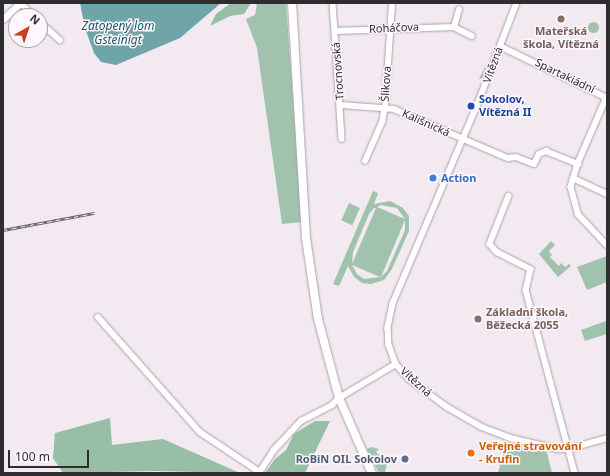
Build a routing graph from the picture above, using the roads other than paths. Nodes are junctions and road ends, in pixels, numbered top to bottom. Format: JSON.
{"nodes":[{"id":1,"x":21,"y":3,"type":"edge"},
{"id":2,"x":292,"y":3,"type":"edge"},
{"id":3,"x":333,"y":3,"type":"edge"},
{"id":4,"x":392,"y":3,"type":"edge"},
{"id":5,"x":517,"y":3,"type":"edge"},
{"id":6,"x":459,"y":10,"type":"dead end"},
{"id":7,"x":3,"y":19,"type":"edge"},
{"id":8,"x":454,"y":27,"type":"junction"},
{"id":9,"x":390,"y":28,"type":"junction"},
{"id":10,"x":48,"y":29,"type":"edge"},
{"id":11,"x":335,"y":31,"type":"junction"},
{"id":12,"x":472,"y":36,"type":"dead end"},
{"id":13,"x":60,"y":40,"type":"dead end"},
{"id":14,"x":500,"y":46,"type":"junction"},
{"id":15,"x":607,"y":97,"type":"edge"},
{"id":16,"x":341,"y":105,"type":"junction"},
{"id":17,"x":385,"y":107,"type":"junction"},
{"id":18,"x":463,"y":138,"type":"junction"},
{"id":19,"x":342,"y":139,"type":"dead end"},
{"id":20,"x":365,"y":161,"type":"dead end"},
{"id":21,"x":578,"y":164,"type":"junction"},
{"id":22,"x":573,"y":178,"type":"junction"},
{"id":23,"x":607,"y":194,"type":"edge"},
{"id":24,"x":509,"y":196,"type":"dead end"},
{"id":25,"x":607,"y":245,"type":"edge"},
{"id":26,"x":98,"y":317,"type":"dead end"},
{"id":27,"x":396,"y":364,"type":"junction"},
{"id":28,"x":339,"y":398,"type":"junction"},
{"id":29,"x":607,"y":438,"type":"edge"},
{"id":30,"x":569,"y":449,"type":"junction"},
{"id":31,"x":259,"y":472,"type":"edge"},
{"id":32,"x":372,"y":473,"type":"edge"},
{"id":33,"x":575,"y":473,"type":"edge"}],
"edges":[{"from":1,"to":7,"type":"street"},
{"from":2,"to":28,"type":"main road"},
{"from":3,"to":11,"type":"street","name":"Trocnovská"},
{"from":4,"to":9,"type":"street","name":"Šlikova"},
{"from":5,"to":14,"type":"street","name":"Vítězná"},
{"from":6,"to":8,"type":"street"},
{"from":8,"to":9,"type":"street","name":"Roháčova"},
{"from":8,"to":12,"type":"street","name":"Roháčova"},
{"from":9,"to":11,"type":"street","name":"Roháčova"},
{"from":9,"to":17,"type":"street","name":"Šlikova"},
{"from":10,"to":13,"type":"street"},
{"from":11,"to":16,"type":"street","name":"Trocnovská"},
{"from":14,"to":15,"type":"street","name":"Spartakiádní"},
{"from":14,"to":18,"type":"street","name":"Vítězná"},
{"from":15,"to":21,"type":"street"},
{"from":16,"to":17,"type":"street","name":"Kališnická"},
{"from":16,"to":19,"type":"street","name":"Trocnovská"},
{"from":17,"to":18,"type":"street","name":"Kališnická"},
{"from":17,"to":20,"type":"street","name":"Šlikova"},
{"from":18,"to":21,"type":"street","name":"Kališnická"},
{"from":18,"to":27,"type":"street","name":"Vítězná"},
{"from":21,"to":22,"type":"street"},
{"from":22,"to":23,"type":"street"},
{"from":22,"to":25,"type":"street"},
{"from":24,"to":30,"type":"street"},
{"from":26,"to":31,"type":"street"},
{"from":27,"to":28,"type":"street"},
{"from":27,"to":30,"type":"street","name":"Vítězná"},
{"from":28,"to":31,"type":"street"},
{"from":28,"to":32,"type":"main road"},
{"from":29,"to":30,"type":"street"},
{"from":30,"to":33,"type":"street"}]}
